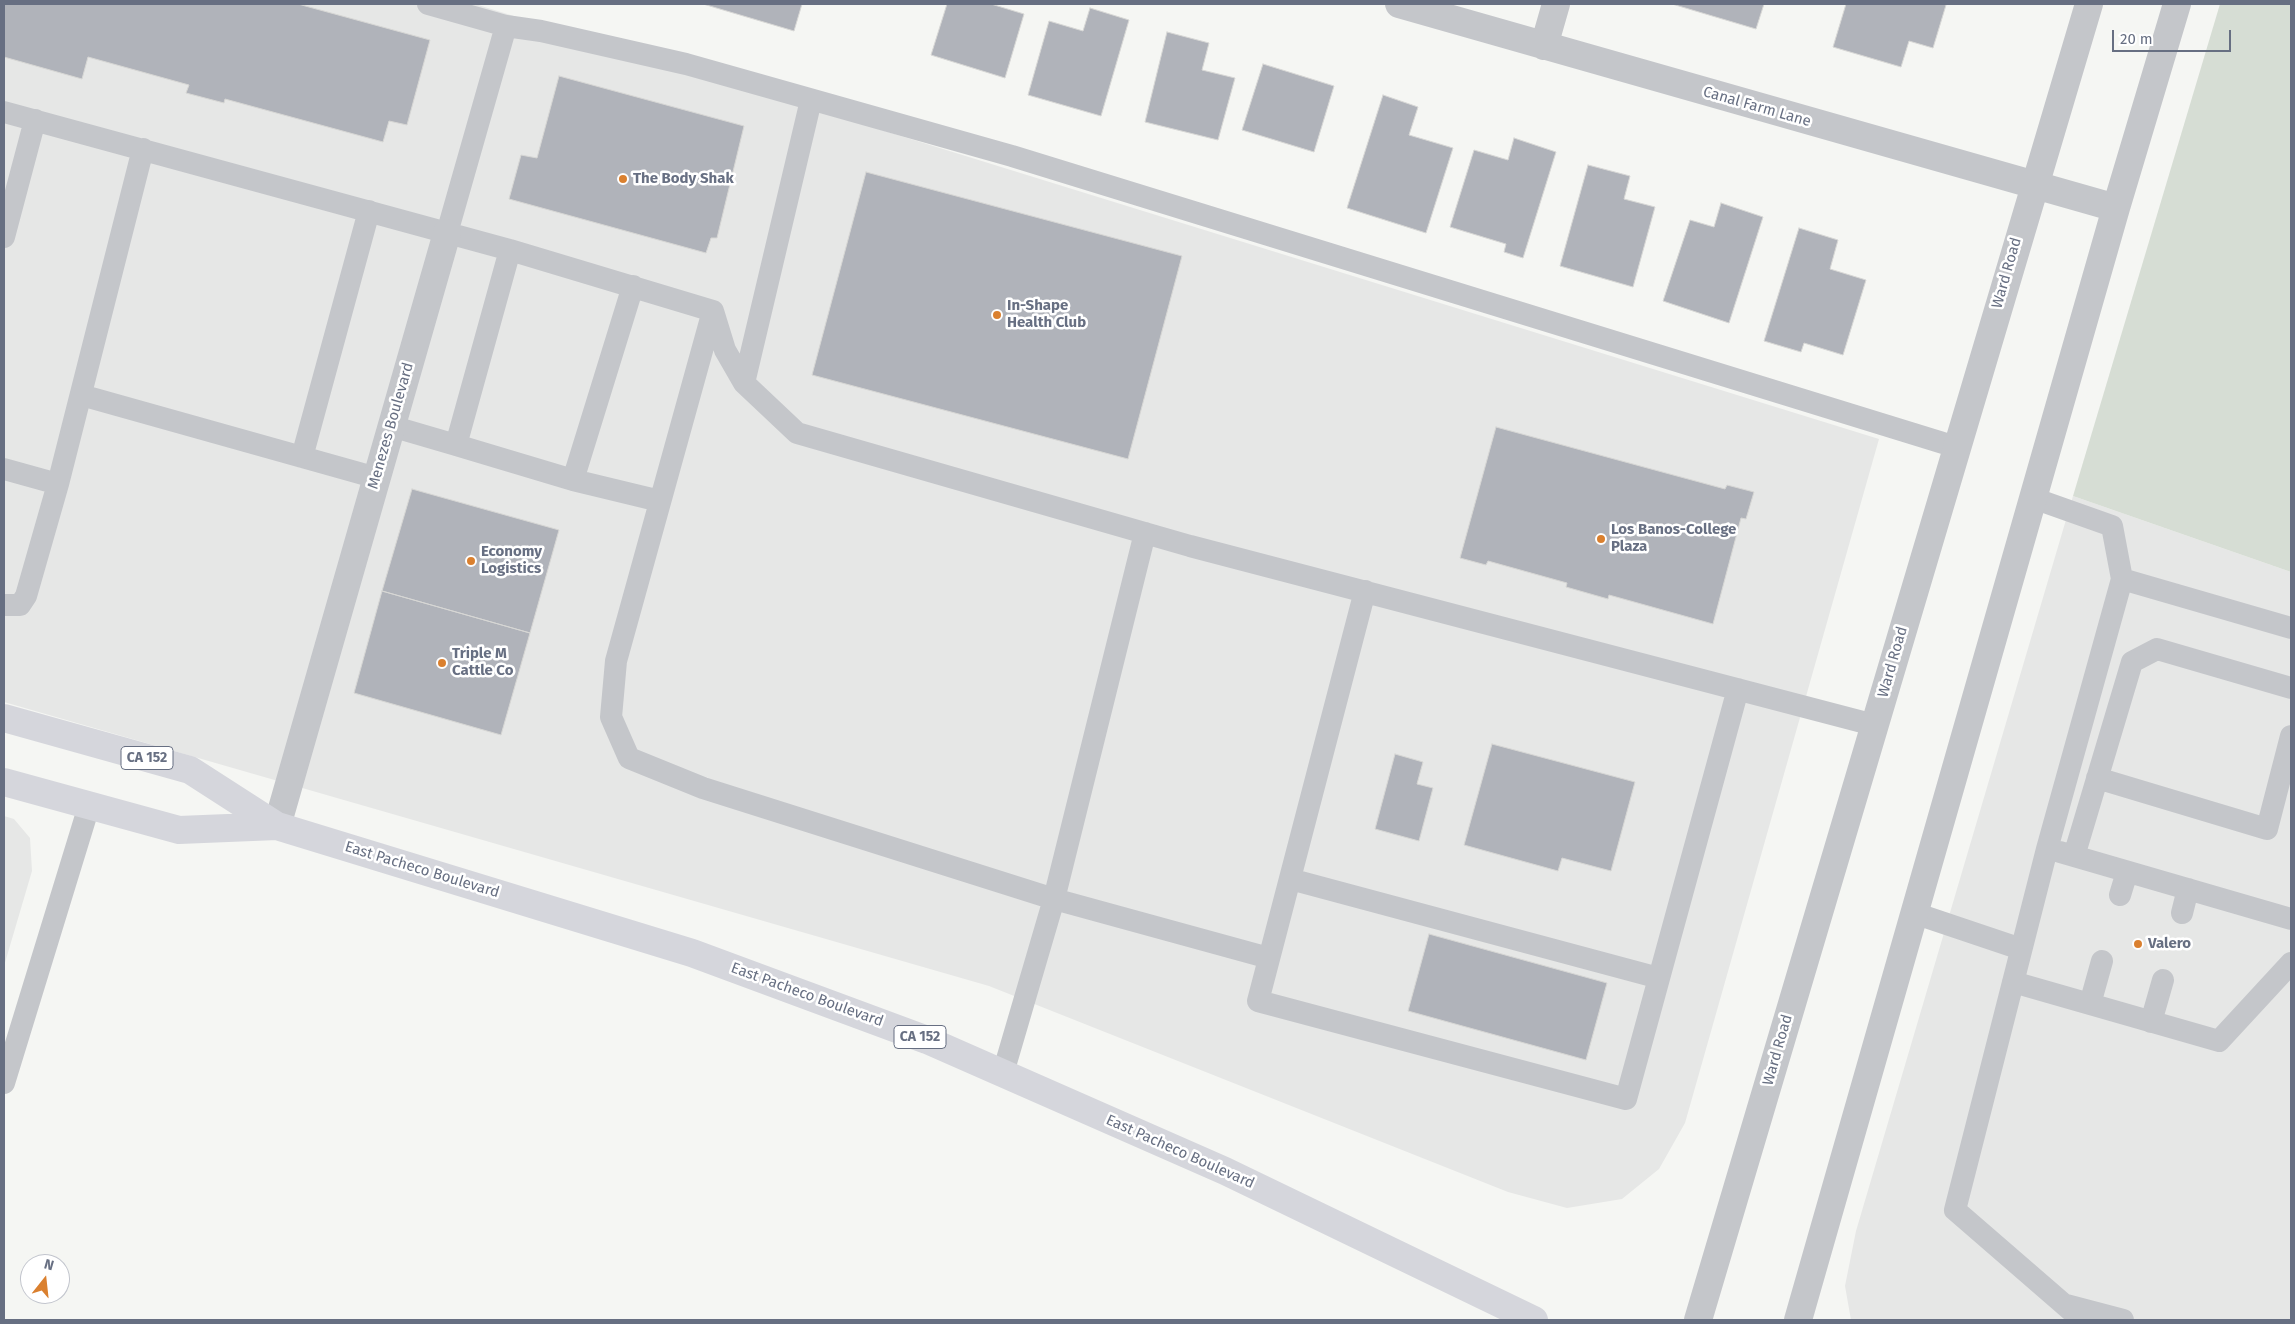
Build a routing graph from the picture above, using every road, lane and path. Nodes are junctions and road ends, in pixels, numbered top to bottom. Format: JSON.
{"nodes":[{"id":1,"x":428,"y":4,"type":"edge"},
{"id":2,"x":1398,"y":4,"type":"edge"},
{"id":3,"x":1556,"y":4,"type":"edge"},
{"id":4,"x":2089,"y":4,"type":"edge"},
{"id":5,"x":2177,"y":4,"type":"edge"},
{"id":6,"x":506,"y":26,"type":"junction"},
{"id":7,"x":1544,"y":46,"type":"junction"},
{"id":8,"x":811,"y":100,"type":"junction"},
{"id":9,"x":4,"y":112,"type":"edge"},
{"id":10,"x":35,"y":120,"type":"junction"},
{"id":11,"x":143,"y":150,"type":"junction"},
{"id":12,"x":2034,"y":185,"type":"junction"},
{"id":13,"x":2116,"y":208,"type":"junction"},
{"id":14,"x":369,"y":211,"type":"junction"},
{"id":15,"x":447,"y":232,"type":"junction"},
{"id":16,"x":4,"y":237,"type":"edge"},
{"id":17,"x":510,"y":250,"type":"junction"},
{"id":18,"x":633,"y":286,"type":"junction"},
{"id":19,"x":713,"y":312,"type":"junction"},
{"id":20,"x":744,"y":384,"type":"junction"},
{"id":21,"x":81,"y":395,"type":"junction"},
{"id":22,"x":391,"y":426,"type":"junction"},
{"id":23,"x":456,"y":445,"type":"junction"},
{"id":24,"x":1956,"y":447,"type":"junction"},
{"id":25,"x":302,"y":457,"type":"junction"},
{"id":26,"x":4,"y":469,"type":"edge"},
{"id":27,"x":376,"y":478,"type":"junction"},
{"id":28,"x":573,"y":480,"type":"junction"},
{"id":29,"x":58,"y":484,"type":"junction"},
{"id":30,"x":2033,"y":498,"type":"junction"},
{"id":31,"x":660,"y":501,"type":"junction"},
{"id":32,"x":1145,"y":533,"type":"junction"},
{"id":33,"x":2122,"y":579,"type":"junction"},
{"id":34,"x":1366,"y":591,"type":"junction"},
{"id":35,"x":4,"y":605,"type":"edge"},
{"id":36,"x":2291,"y":628,"type":"edge"},
{"id":37,"x":2291,"y":688,"type":"edge"},
{"id":38,"x":1738,"y":689,"type":"junction"},
{"id":39,"x":4,"y":718,"type":"edge"},
{"id":40,"x":1874,"y":725,"type":"junction"},
{"id":41,"x":2291,"y":736,"type":"edge"},
{"id":42,"x":2097,"y":778,"type":"junction"},
{"id":43,"x":4,"y":782,"type":"edge"},
{"id":44,"x":89,"y":806,"type":"junction"},
{"id":45,"x":277,"y":826,"type":"junction"},
{"id":46,"x":2047,"y":849,"type":"junction"},
{"id":47,"x":2074,"y":856,"type":"junction"},
{"id":48,"x":2127,"y":872,"type":"junction"},
{"id":49,"x":1290,"y":879,"type":"junction"},
{"id":50,"x":2188,"y":889,"type":"junction"},
{"id":51,"x":2120,"y":895,"type":"dead end"},
{"id":52,"x":1054,"y":899,"type":"junction"},
{"id":53,"x":1914,"y":913,"type":"junction"},
{"id":54,"x":2182,"y":913,"type":"dead end"},
{"id":55,"x":2291,"y":919,"type":"edge"},
{"id":56,"x":2021,"y":949,"type":"junction"},
{"id":57,"x":1269,"y":958,"type":"junction"},
{"id":58,"x":2102,"y":961,"type":"dead end"},
{"id":59,"x":2291,"y":963,"type":"edge"},
{"id":60,"x":1658,"y":978,"type":"junction"},
{"id":61,"x":2163,"y":980,"type":"dead end"},
{"id":62,"x":2013,"y":982,"type":"junction"},
{"id":63,"x":2090,"y":1004,"type":"junction"},
{"id":64,"x":2151,"y":1022,"type":"junction"},
{"id":65,"x":1004,"y":1074,"type":"junction"},
{"id":66,"x":4,"y":1083,"type":"edge"},
{"id":67,"x":2065,"y":1305,"type":"junction"},
{"id":68,"x":1534,"y":1320,"type":"edge"},
{"id":69,"x":1698,"y":1320,"type":"edge"},
{"id":70,"x":1798,"y":1320,"type":"edge"},
{"id":71,"x":2082,"y":1320,"type":"edge"},
{"id":72,"x":2123,"y":1320,"type":"edge"}],
"edges":[{"from":1,"to":6,"type":"lane"},
{"from":2,"to":7,"type":"street","name":"Canal Farm Lane"},
{"from":3,"to":7,"type":"street"},
{"from":4,"to":12,"type":"street","name":"Ward Road"},
{"from":5,"to":13,"type":"street"},
{"from":6,"to":8,"type":"lane"},
{"from":6,"to":15,"type":"lane","name":"Menezes Boulevard"},
{"from":7,"to":12,"type":"street","name":"Canal Farm Lane"},
{"from":8,"to":20,"type":"lane"},
{"from":8,"to":24,"type":"lane"},
{"from":9,"to":10,"type":"lane"},
{"from":10,"to":11,"type":"lane"},
{"from":10,"to":16,"type":"lane"},
{"from":11,"to":14,"type":"lane"},
{"from":11,"to":21,"type":"lane"},
{"from":12,"to":13,"type":"street","name":"Canal Farm Lane"},
{"from":12,"to":24,"type":"street","name":"Ward Road"},
{"from":13,"to":30,"type":"street"},
{"from":14,"to":15,"type":"lane"},
{"from":14,"to":25,"type":"lane"},
{"from":15,"to":17,"type":"lane"},
{"from":15,"to":22,"type":"street","name":"Menezes Boulevard"},
{"from":17,"to":18,"type":"lane"},
{"from":17,"to":23,"type":"lane"},
{"from":18,"to":19,"type":"lane"},
{"from":18,"to":28,"type":"lane"},
{"from":19,"to":20,"type":"lane"},
{"from":19,"to":31,"type":"lane"},
{"from":20,"to":32,"type":"lane"},
{"from":21,"to":25,"type":"lane"},
{"from":21,"to":29,"type":"lane"},
{"from":22,"to":23,"type":"lane"},
{"from":22,"to":27,"type":"street","name":"Menezes Boulevard"},
{"from":23,"to":28,"type":"lane"},
{"from":24,"to":40,"type":"street","name":"Ward Road"},
{"from":25,"to":27,"type":"lane"},
{"from":26,"to":29,"type":"lane"},
{"from":27,"to":45,"type":"street","name":"Menezes Boulevard"},
{"from":28,"to":31,"type":"lane"},
{"from":29,"to":35,"type":"lane"},
{"from":30,"to":33,"type":"lane"},
{"from":30,"to":53,"type":"street"},
{"from":31,"to":52,"type":"lane"},
{"from":32,"to":34,"type":"lane"},
{"from":32,"to":52,"type":"lane"},
{"from":33,"to":36,"type":"lane"},
{"from":33,"to":46,"type":"lane"},
{"from":34,"to":38,"type":"lane"},
{"from":34,"to":49,"type":"lane"},
{"from":37,"to":42,"type":"lane"},
{"from":38,"to":40,"type":"lane"},
{"from":38,"to":60,"type":"lane"},
{"from":39,"to":45,"type":"highway","name":"East Pacheco Boulevard","number":"CA 152"},
{"from":40,"to":69,"type":"street","name":"Ward Road"},
{"from":41,"to":42,"type":"lane"},
{"from":42,"to":47,"type":"lane"},
{"from":43,"to":44,"type":"highway","name":"East Pacheco Boulevard","number":"CA 152"},
{"from":44,"to":45,"type":"highway","name":"East Pacheco Boulevard","number":"CA 152"},
{"from":44,"to":66,"type":"lane"},
{"from":45,"to":65,"type":"highway","name":"East Pacheco Boulevard","number":"CA 152"},
{"from":46,"to":47,"type":"lane"},
{"from":46,"to":56,"type":"lane"},
{"from":47,"to":48,"type":"lane"},
{"from":48,"to":50,"type":"lane"},
{"from":48,"to":51,"type":"lane"},
{"from":49,"to":57,"type":"lane"},
{"from":49,"to":60,"type":"lane"},
{"from":50,"to":54,"type":"lane"},
{"from":50,"to":55,"type":"lane"},
{"from":52,"to":57,"type":"lane"},
{"from":52,"to":65,"type":"lane"},
{"from":53,"to":56,"type":"lane"},
{"from":53,"to":70,"type":"street"},
{"from":56,"to":62,"type":"lane"},
{"from":57,"to":60,"type":"lane"},
{"from":58,"to":63,"type":"lane"},
{"from":59,"to":64,"type":"lane"},
{"from":61,"to":64,"type":"lane"},
{"from":62,"to":63,"type":"lane"},
{"from":62,"to":67,"type":"lane"},
{"from":63,"to":64,"type":"lane"},
{"from":65,"to":68,"type":"highway","name":"East Pacheco Boulevard","number":"CA 152"},
{"from":67,"to":71,"type":"lane"},
{"from":67,"to":72,"type":"lane"}]}
